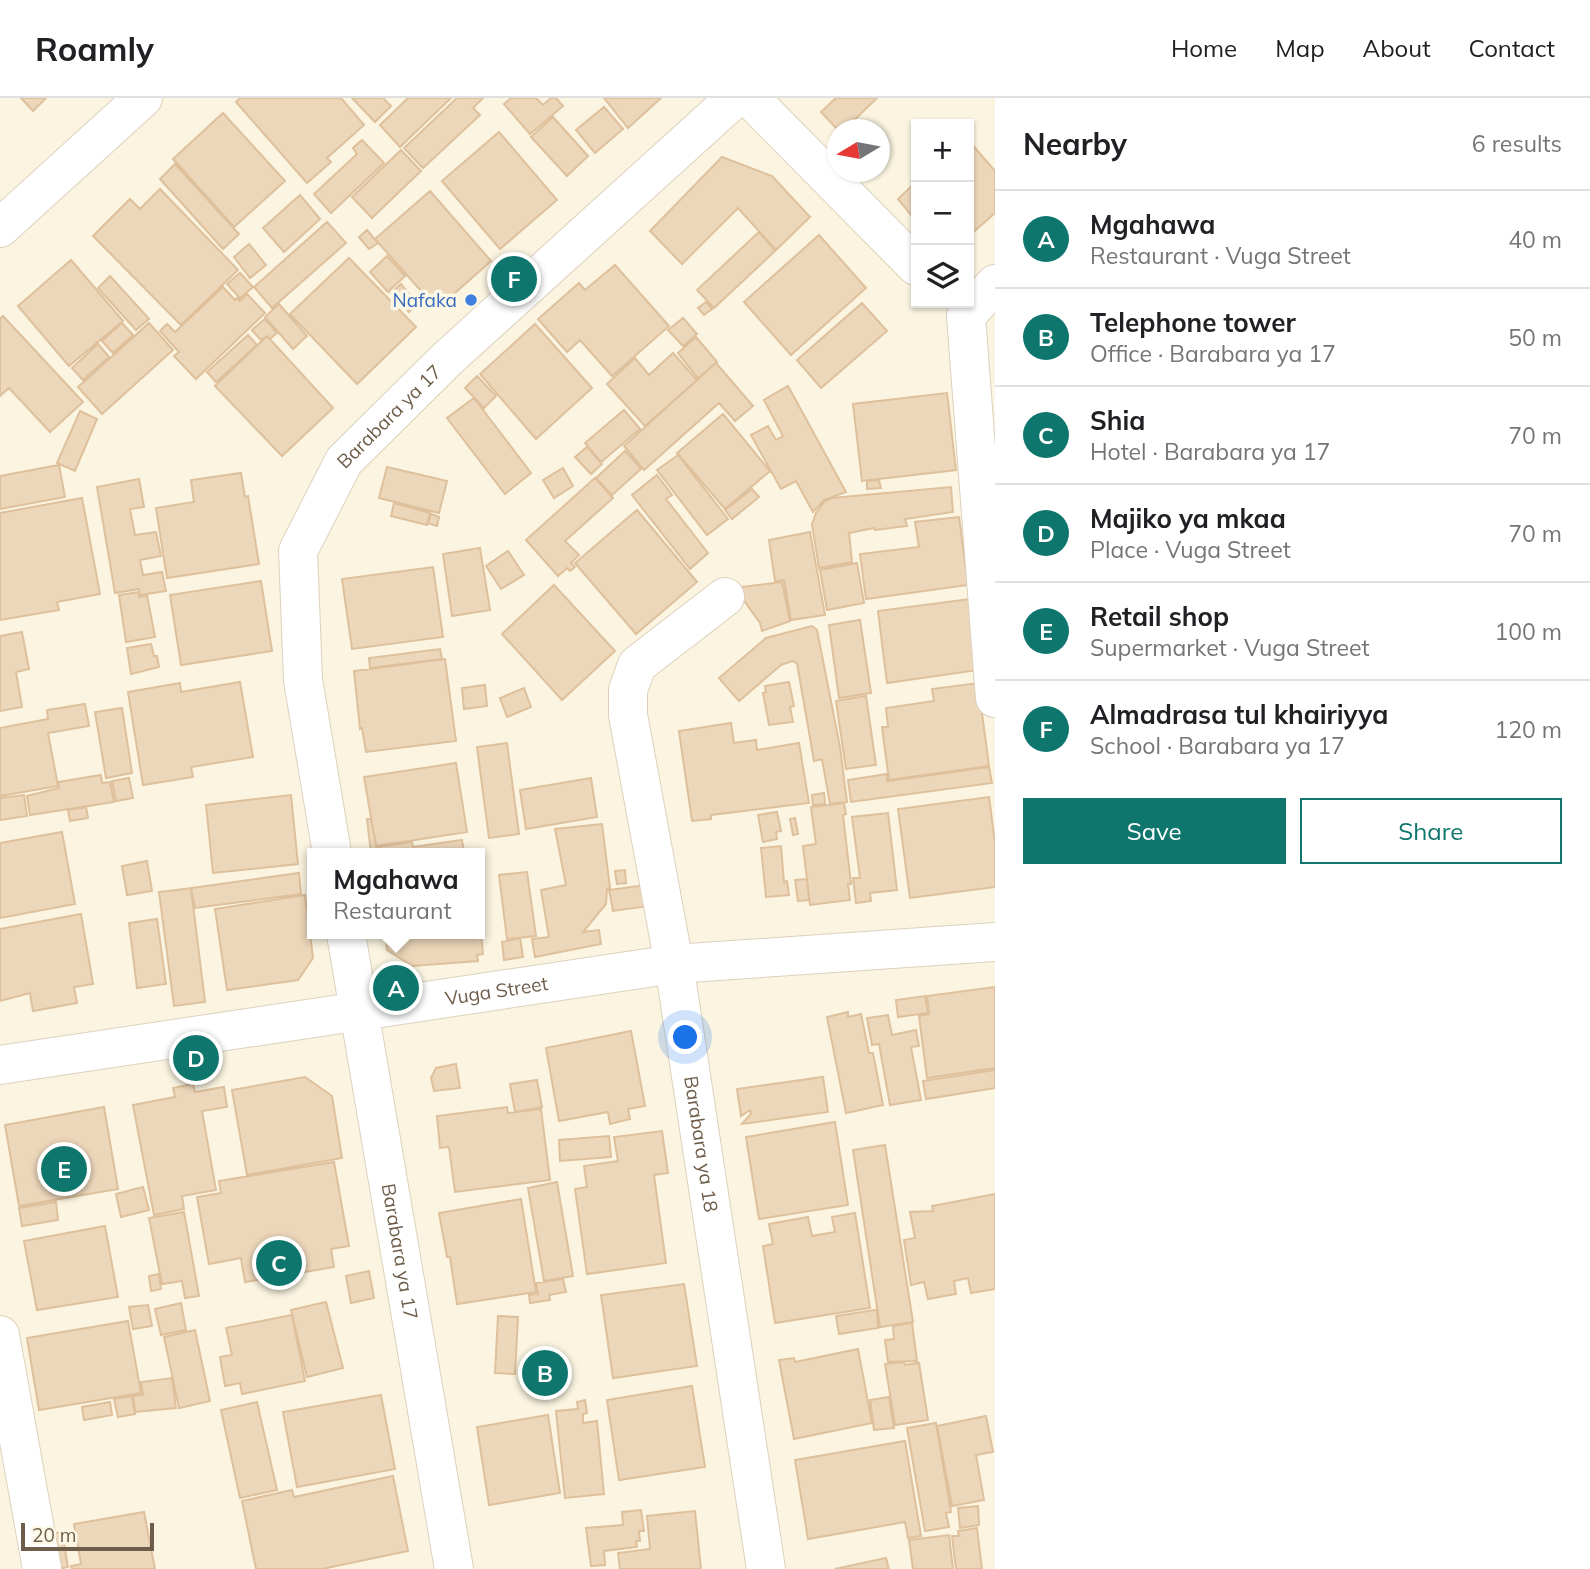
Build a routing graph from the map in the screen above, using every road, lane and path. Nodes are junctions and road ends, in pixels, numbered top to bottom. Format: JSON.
{"nodes":[{"id":1,"x":143,"y":98,"type":"edge"},
{"id":2,"x":735,"y":98,"type":"edge"},
{"id":3,"x":750,"y":98,"type":"edge"},
{"id":4,"x":0,"y":228,"type":"edge"},
{"id":5,"x":911,"y":261,"type":"edge"},
{"id":6,"x":995,"y":285,"type":"edge"},
{"id":7,"x":959,"y":310,"type":"edge"},
{"id":8,"x":725,"y":597,"type":"dead end"},
{"id":9,"x":995,"y":698,"type":"edge"},
{"id":10,"x":331,"y":848,"type":"edge"},
{"id":11,"x":347,"y":939,"type":"edge"},
{"id":12,"x":995,"y":942,"type":"edge"},
{"id":13,"x":674,"y":964,"type":"junction"},
{"id":14,"x":359,"y":1011,"type":"junction"},
{"id":15,"x":0,"y":1065,"type":"edge"},
{"id":16,"x":0,"y":1335,"type":"edge"},
{"id":17,"x":42,"y":1569,"type":"edge"},
{"id":18,"x":454,"y":1569,"type":"edge"},
{"id":19,"x":766,"y":1569,"type":"edge"}],
"edges":[{"from":1,"to":4,"type":"street"},
{"from":2,"to":10,"type":"street","name":"Barabara ya 17"},
{"from":3,"to":5,"type":"street"},
{"from":6,"to":7,"type":"street"},
{"from":7,"to":9,"type":"street"},
{"from":8,"to":13,"type":"street","name":"Barabara ya 18"},
{"from":11,"to":14,"type":"street","name":"Barabara ya 17"},
{"from":12,"to":13,"type":"street","name":"Vuga Street"},
{"from":13,"to":14,"type":"street","name":"Vuga Street"},
{"from":13,"to":19,"type":"street","name":"Barabara ya 18"},
{"from":14,"to":15,"type":"street","name":"Vuga Street"},
{"from":14,"to":18,"type":"street","name":"Barabara ya 17"},
{"from":16,"to":17,"type":"street"}]}
